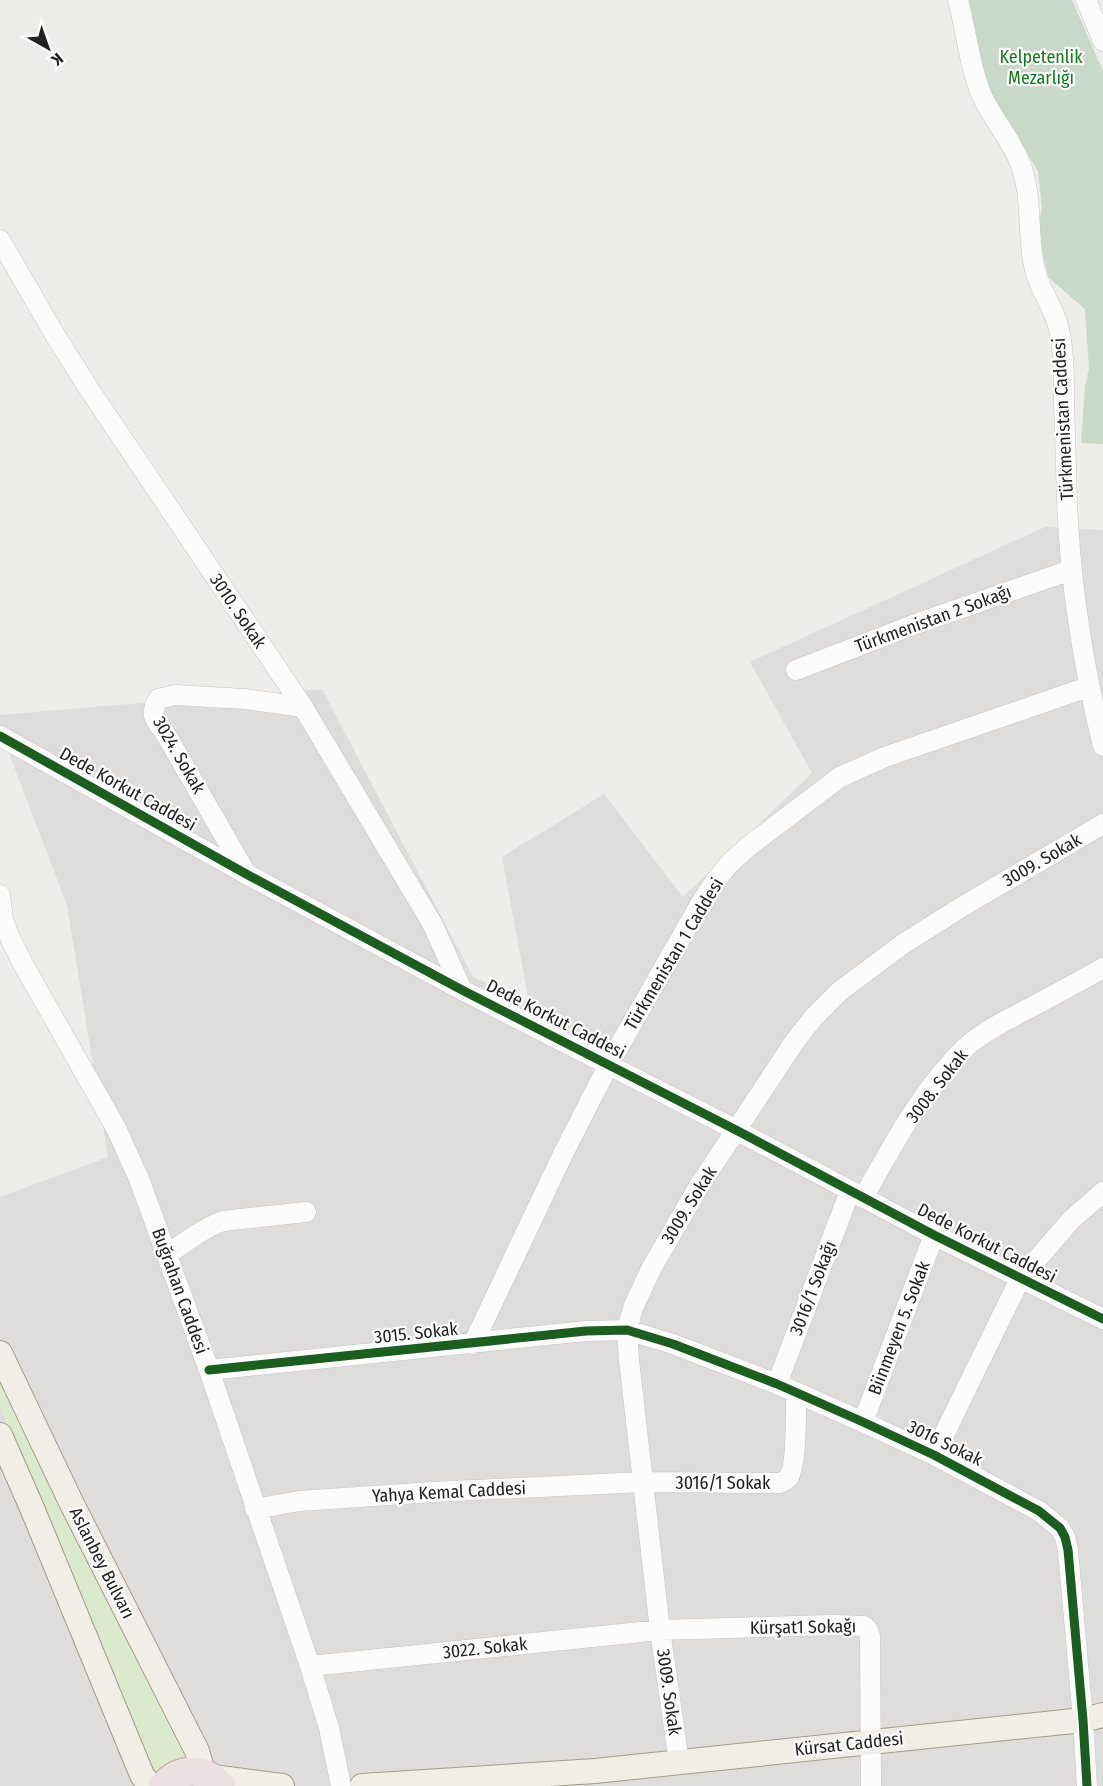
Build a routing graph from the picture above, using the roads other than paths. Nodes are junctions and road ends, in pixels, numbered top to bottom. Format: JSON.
{"nodes":[{"id":1,"x":958,"y":0,"type":"edge"},
{"id":2,"x":1086,"y":0,"type":"edge"},
{"id":3,"x":1103,"y":41,"type":"edge"},
{"id":4,"x":0,"y":240,"type":"edge"},
{"id":5,"x":1071,"y":570,"type":"junction"},
{"id":6,"x":796,"y":670,"type":"dead end"},
{"id":7,"x":1088,"y":687,"type":"junction"},
{"id":8,"x":303,"y":707,"type":"junction"},
{"id":9,"x":0,"y":736,"type":"edge"},
{"id":10,"x":1103,"y":746,"type":"edge"},
{"id":11,"x":1103,"y":824,"type":"edge"},
{"id":12,"x":248,"y":875,"type":"junction"},
{"id":13,"x":0,"y":895,"type":"edge"},
{"id":14,"x":1103,"y":968,"type":"edge"},
{"id":15,"x":462,"y":990,"type":"junction"},
{"id":16,"x":609,"y":1064,"type":"junction"},
{"id":17,"x":736,"y":1130,"type":"junction"},
{"id":18,"x":1103,"y":1192,"type":"edge"},
{"id":19,"x":856,"y":1195,"type":"junction"},
{"id":20,"x":306,"y":1212,"type":"dead end"},
{"id":21,"x":934,"y":1235,"type":"junction"},
{"id":22,"x":167,"y":1255,"type":"junction"},
{"id":23,"x":1020,"y":1279,"type":"junction"},
{"id":24,"x":1103,"y":1319,"type":"edge"},
{"id":25,"x":627,"y":1330,"type":"junction"},
{"id":26,"x":473,"y":1344,"type":"junction"},
{"id":27,"x":0,"y":1353,"type":"edge"},
{"id":28,"x":208,"y":1370,"type":"junction"},
{"id":29,"x":777,"y":1384,"type":"junction"},
{"id":30,"x":796,"y":1393,"type":"junction"},
{"id":31,"x":863,"y":1422,"type":"junction"},
{"id":32,"x":0,"y":1435,"type":"edge"},
{"id":33,"x":934,"y":1455,"type":"junction"},
{"id":34,"x":643,"y":1482,"type":"junction"},
{"id":35,"x":255,"y":1509,"type":"junction"},
{"id":36,"x":660,"y":1630,"type":"junction"},
{"id":37,"x":310,"y":1665,"type":"junction"},
{"id":38,"x":1093,"y":1717,"type":"edge"},
{"id":39,"x":871,"y":1742,"type":"junction"},
{"id":40,"x":679,"y":1762,"type":"junction"},
{"id":41,"x":596,"y":1778,"type":"edge"},
{"id":42,"x":212,"y":1779,"type":"edge"},
{"id":43,"x":150,"y":1786,"type":"edge"},
{"id":44,"x":163,"y":1786,"type":"edge"},
{"id":45,"x":282,"y":1786,"type":"edge"},
{"id":46,"x":341,"y":1786,"type":"edge"},
{"id":47,"x":362,"y":1786,"type":"edge"},
{"id":48,"x":871,"y":1786,"type":"edge"},
{"id":49,"x":1087,"y":1786,"type":"edge"}],
"edges":[{"from":1,"to":5,"type":"street","name":"Türkmenistan Caddesi"},
{"from":2,"to":3,"type":"street"},
{"from":4,"to":8,"type":"street","name":"3010. Sokak"},
{"from":5,"to":6,"type":"street","name":"Türkmenistan 2 Sokağı"},
{"from":5,"to":7,"type":"street","name":"Türkmenistan Caddesi"},
{"from":7,"to":10,"type":"street","name":"Türkmenistan Caddesi"},
{"from":7,"to":16,"type":"street","name":"Türkmenistan 1 Caddesi"},
{"from":8,"to":12,"type":"street","name":"3024. Sokak"},
{"from":8,"to":15,"type":"street","name":"3010. Sokak"},
{"from":9,"to":12,"type":"street","name":"Dede Korkut Caddesi"},
{"from":11,"to":17,"type":"street","name":"3009. Sokak"},
{"from":12,"to":15,"type":"street","name":"Dede Korkut Caddesi"},
{"from":13,"to":22,"type":"street","name":"Buğrahan Caddesi"},
{"from":14,"to":19,"type":"street","name":"3008. Sokak"},
{"from":15,"to":16,"type":"street","name":"Dede Korkut Caddesi"},
{"from":16,"to":17,"type":"street","name":"Dede Korkut Caddesi"},
{"from":16,"to":26,"type":"street","name":"Türkmenistan 1 Caddesi"},
{"from":17,"to":19,"type":"street","name":"Dede Korkut Caddesi"},
{"from":17,"to":25,"type":"street","name":"3009. Sokak"},
{"from":18,"to":23,"type":"street"},
{"from":19,"to":21,"type":"street","name":"Dede Korkut Caddesi"},
{"from":19,"to":29,"type":"street","name":"3016/1 Sokağı"},
{"from":20,"to":22,"type":"street"},
{"from":21,"to":23,"type":"street","name":"Dede Korkut Caddesi"},
{"from":21,"to":31,"type":"street","name":"Biinmeyen 5. Sokak"},
{"from":22,"to":28,"type":"street","name":"Buğrahan Caddesi"},
{"from":23,"to":24,"type":"street","name":"Dede Korkut Caddesi"},
{"from":23,"to":33,"type":"street"},
{"from":25,"to":26,"type":"street","name":"3015. Sokak"},
{"from":25,"to":29,"type":"street","name":"3016 Sokak"},
{"from":25,"to":34,"type":"street","name":"3009. Sokak"},
{"from":26,"to":28,"type":"street","name":"3015. Sokak"},
{"from":27,"to":42,"type":"main road","name":"Aslanbey Bulvarı"},
{"from":28,"to":35,"type":"street","name":"Buğrahan Caddesi"},
{"from":29,"to":30,"type":"street","name":"3016 Sokak"},
{"from":30,"to":31,"type":"street","name":"3016 Sokak"},
{"from":30,"to":34,"type":"street","name":"3016/1 Sokak"},
{"from":31,"to":33,"type":"street","name":"3016 Sokak"},
{"from":32,"to":43,"type":"main road"},
{"from":33,"to":38,"type":"street","name":"3016 Sokak"},
{"from":34,"to":35,"type":"street","name":"Yahya Kemal Caddesi"},
{"from":34,"to":36,"type":"street","name":"3009. Sokak"},
{"from":35,"to":37,"type":"street","name":"Buğrahan Caddesi"},
{"from":36,"to":37,"type":"street","name":"3022. Sokak"},
{"from":36,"to":39,"type":"street","name":"Kürşat1 Sokağı"},
{"from":36,"to":40,"type":"street","name":"3009. Sokak"},
{"from":37,"to":46,"type":"street","name":"Buğrahan Caddesi"},
{"from":38,"to":39,"type":"main road","name":"Kürsat Caddesi"},
{"from":38,"to":49,"type":"street","name":"3016 Sokak"},
{"from":39,"to":40,"type":"main road","name":"Kürsat Caddesi"},
{"from":39,"to":48,"type":"street"},
{"from":40,"to":41,"type":"main road","name":"Kürsat Caddesi"},
{"from":41,"to":47,"type":"main road","name":"Kürsat Caddesi"},
{"from":42,"to":44,"type":"highway"},
{"from":42,"to":45,"type":"main road"}]}
